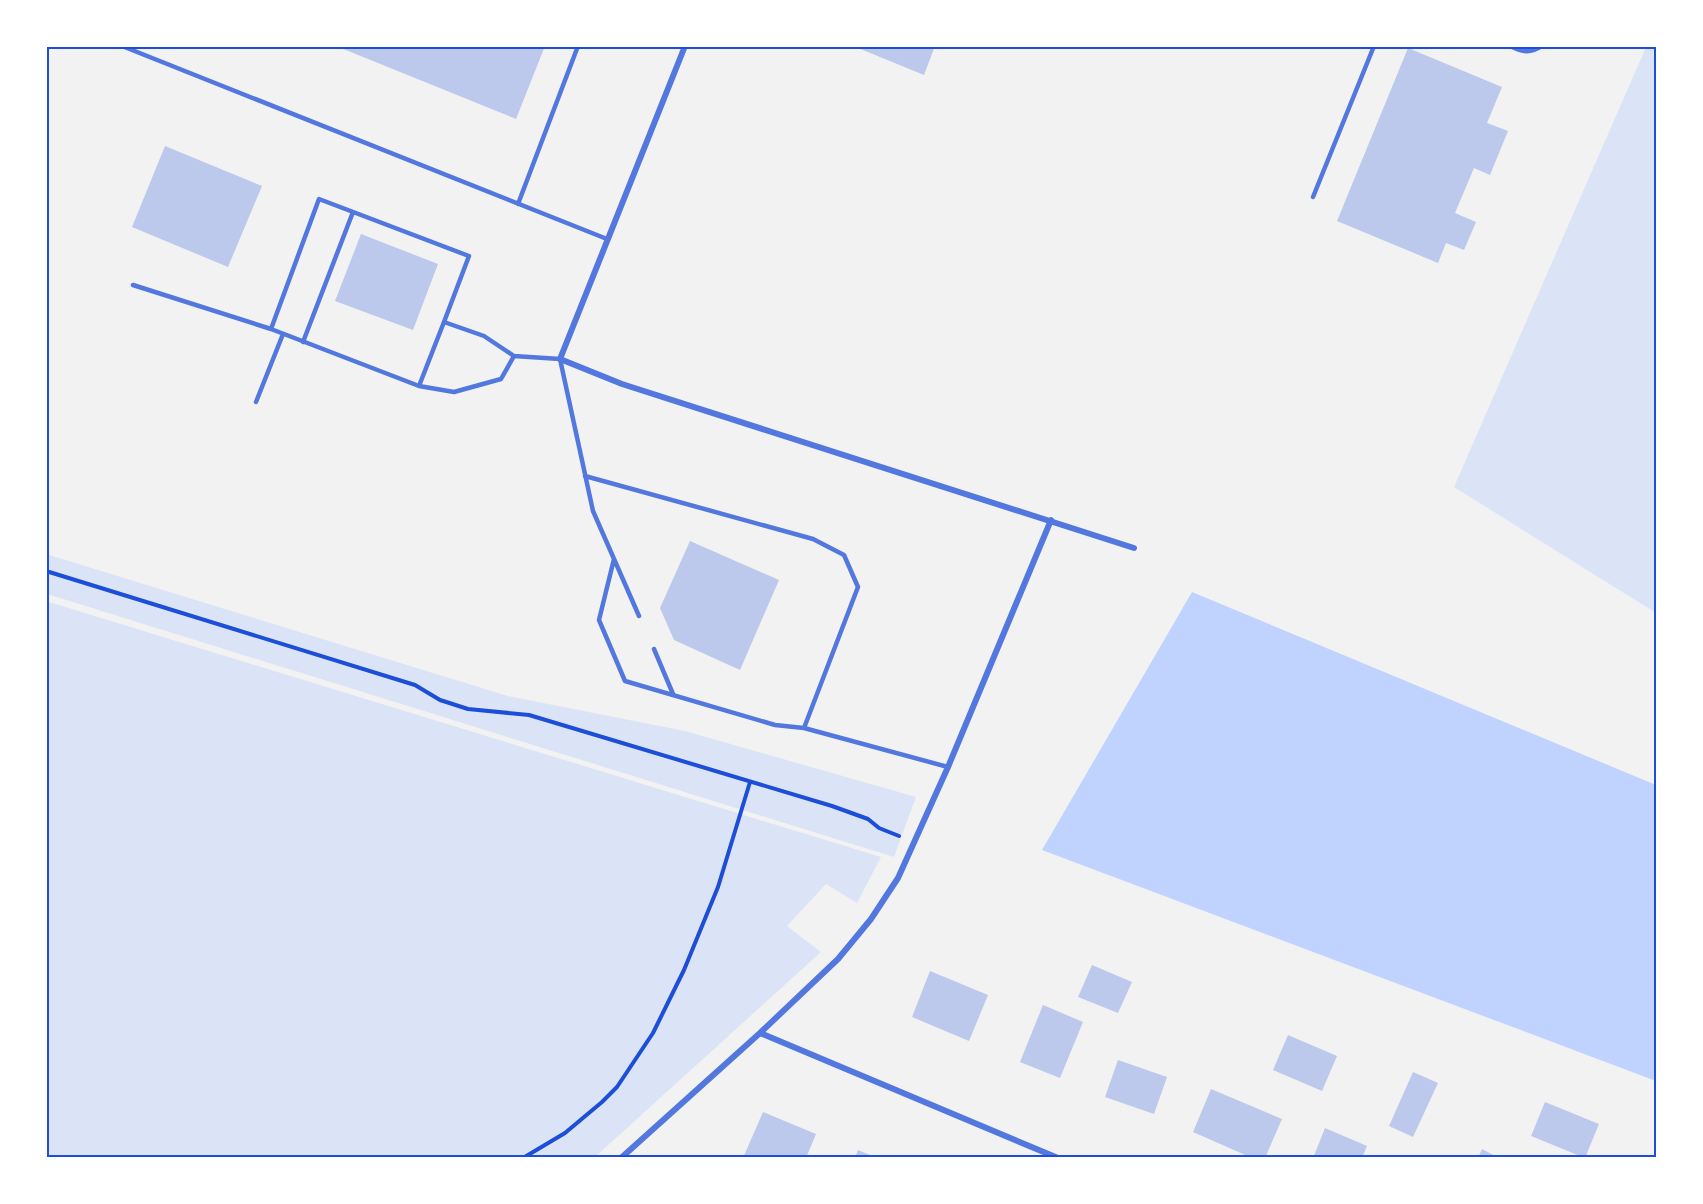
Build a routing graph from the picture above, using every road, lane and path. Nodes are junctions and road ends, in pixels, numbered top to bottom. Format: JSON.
{"nodes":[{"id":1,"x":122,"y":46,"type":"edge"},
{"id":2,"x":578,"y":46,"type":"edge"},
{"id":3,"x":685,"y":46,"type":"edge"},
{"id":4,"x":1374,"y":46,"type":"edge"},
{"id":5,"x":1510,"y":46,"type":"edge"},
{"id":6,"x":1542,"y":46,"type":"edge"},
{"id":7,"x":1313,"y":197,"type":"dead end"},
{"id":8,"x":518,"y":204,"type":"junction"},
{"id":9,"x":353,"y":212,"type":"junction"},
{"id":10,"x":607,"y":238,"type":"junction"},
{"id":11,"x":134,"y":285,"type":"dead end"},
{"id":12,"x":444,"y":322,"type":"junction"},
{"id":13,"x":271,"y":329,"type":"junction"},
{"id":14,"x":283,"y":334,"type":"junction"},
{"id":15,"x":303,"y":342,"type":"junction"},
{"id":16,"x":513,"y":356,"type":"junction"},
{"id":17,"x":560,"y":359,"type":"junction"},
{"id":18,"x":419,"y":386,"type":"junction"},
{"id":19,"x":256,"y":402,"type":"dead end"},
{"id":20,"x":585,"y":476,"type":"junction"},
{"id":21,"x":1052,"y":520,"type":"junction"},
{"id":22,"x":1134,"y":548,"type":"dead end"},
{"id":23,"x":614,"y":559,"type":"junction"},
{"id":24,"x":46,"y":572,"type":"edge"},
{"id":25,"x":639,"y":616,"type":"dead end"},
{"id":26,"x":654,"y":649,"type":"dead end"},
{"id":27,"x":673,"y":694,"type":"junction"},
{"id":28,"x":804,"y":728,"type":"junction"},
{"id":29,"x":948,"y":767,"type":"junction"},
{"id":30,"x":750,"y":782,"type":"junction"},
{"id":31,"x":914,"y":842,"type":"junction"},
{"id":32,"x":760,"y":1033,"type":"junction"},
{"id":33,"x":523,"y":1158,"type":"edge"},
{"id":34,"x":621,"y":1158,"type":"edge"},
{"id":35,"x":1058,"y":1158,"type":"edge"}],
"edges":[{"from":1,"to":8,"type":"lane"},
{"from":2,"to":8,"type":"lane"},
{"from":3,"to":10,"type":"street"},
{"from":4,"to":7,"type":"lane"},
{"from":5,"to":6,"type":"lane"},
{"from":8,"to":10,"type":"lane"},
{"from":9,"to":12,"type":"lane"},
{"from":9,"to":13,"type":"lane"},
{"from":9,"to":15,"type":"lane"},
{"from":10,"to":17,"type":"street"},
{"from":11,"to":13,"type":"lane"},
{"from":12,"to":16,"type":"lane"},
{"from":12,"to":18,"type":"lane"},
{"from":13,"to":14,"type":"lane"},
{"from":14,"to":15,"type":"lane"},
{"from":14,"to":19,"type":"lane"},
{"from":15,"to":18,"type":"lane"},
{"from":16,"to":17,"type":"lane"},
{"from":16,"to":18,"type":"lane"},
{"from":17,"to":20,"type":"lane"},
{"from":17,"to":21,"type":"street"},
{"from":20,"to":23,"type":"lane"},
{"from":20,"to":28,"type":"lane"},
{"from":21,"to":22,"type":"street"},
{"from":21,"to":29,"type":"street"},
{"from":23,"to":25,"type":"lane"},
{"from":23,"to":27,"type":"lane"},
{"from":24,"to":30,"type":"path"},
{"from":26,"to":27,"type":"lane"},
{"from":27,"to":28,"type":"lane"},
{"from":28,"to":29,"type":"lane"},
{"from":29,"to":31,"type":"street"},
{"from":30,"to":31,"type":"path"},
{"from":30,"to":33,"type":"path"},
{"from":31,"to":32,"type":"street"},
{"from":32,"to":34,"type":"street"},
{"from":32,"to":35,"type":"street"}]}
